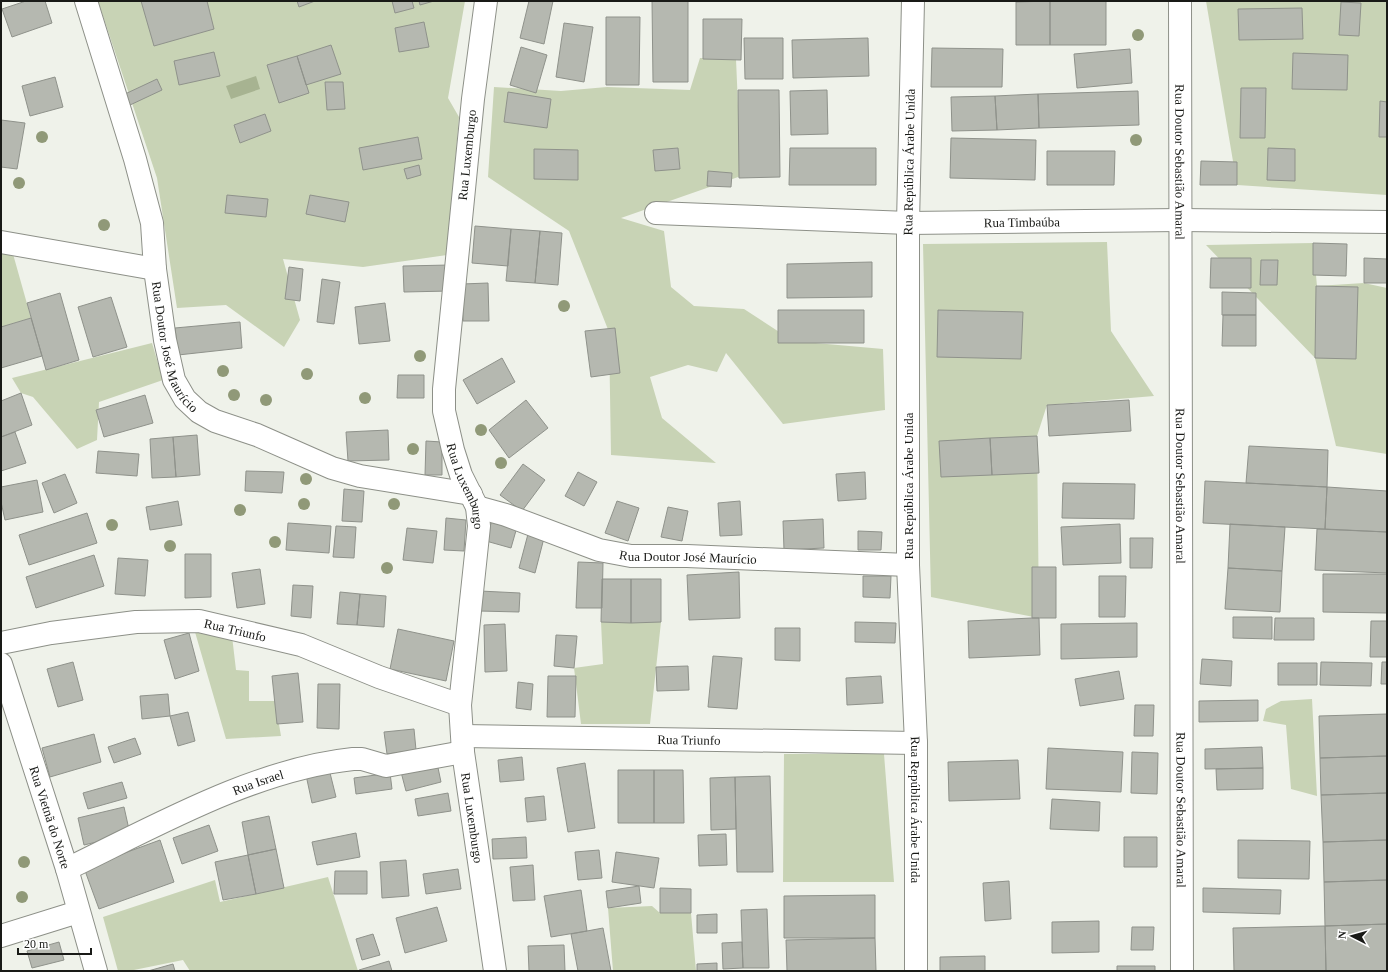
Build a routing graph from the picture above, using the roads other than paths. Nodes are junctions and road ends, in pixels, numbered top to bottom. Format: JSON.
{"nodes":[{"id":1,"x":86,"y":1,"type":"edge"},
{"id":2,"x":486,"y":1,"type":"edge"},
{"id":3,"x":913,"y":1,"type":"edge"},
{"id":4,"x":1180,"y":1,"type":"edge"},
{"id":5,"x":656,"y":213,"type":"dead end"},
{"id":6,"x":1180,"y":220,"type":"junction"},
{"id":7,"x":1387,"y":222,"type":"edge"},
{"id":8,"x":908,"y":223,"type":"junction"},
{"id":9,"x":1,"y":242,"type":"edge"},
{"id":10,"x":155,"y":259,"type":"junction"},
{"id":11,"x":474,"y":501,"type":"junction"},
{"id":12,"x":908,"y":565,"type":"junction"},
{"id":13,"x":1,"y":643,"type":"edge"},
{"id":14,"x":1,"y":664,"type":"edge"},
{"id":15,"x":460,"y":705,"type":"junction"},
{"id":16,"x":916,"y":743,"type":"junction"},
{"id":17,"x":463,"y":744,"type":"junction"},
{"id":18,"x":67,"y":869,"type":"junction"},
{"id":19,"x":78,"y":912,"type":"junction"},
{"id":20,"x":1,"y":936,"type":"edge"},
{"id":21,"x":96,"y":971,"type":"edge"},
{"id":22,"x":495,"y":971,"type":"edge"},
{"id":23,"x":916,"y":971,"type":"edge"},
{"id":24,"x":1182,"y":971,"type":"edge"}],
"edges":[{"from":1,"to":10,"type":"street","name":"Rua Doutor José Maurício"},
{"from":2,"to":11,"type":"street","name":"Rua Luxemburgo"},
{"from":3,"to":8,"type":"street","name":"Rua República Árabe Unida"},
{"from":4,"to":6,"type":"street","name":"Rua Doutor Sebastião Amaral"},
{"from":5,"to":8,"type":"street","name":"Rua Timbaúba"},
{"from":6,"to":7,"type":"street","name":"Rua Timbaúba"},
{"from":6,"to":8,"type":"street","name":"Rua Timbaúba"},
{"from":6,"to":24,"type":"street","name":"Rua Doutor Sebastião Amaral"},
{"from":8,"to":12,"type":"street","name":"Rua República Árabe Unida"},
{"from":9,"to":10,"type":"street"},
{"from":10,"to":11,"type":"street","name":"Rua Doutor José Maurício"},
{"from":11,"to":12,"type":"street","name":"Rua Doutor José Maurício"},
{"from":11,"to":15,"type":"street","name":"Rua Luxemburgo"},
{"from":12,"to":16,"type":"street","name":"Rua República Árabe Unida"},
{"from":13,"to":15,"type":"street","name":"Rua Triunfo"},
{"from":14,"to":18,"type":"street","name":"Rua Vietnã do Norte"},
{"from":15,"to":17,"type":"street","name":"Rua Luxemburgo"},
{"from":16,"to":17,"type":"street","name":"Rua Triunfo"},
{"from":16,"to":23,"type":"street","name":"Rua República Árabe Unida"},
{"from":17,"to":18,"type":"street","name":"Rua Israel"},
{"from":17,"to":22,"type":"street","name":"Rua Luxemburgo"},
{"from":18,"to":19,"type":"street","name":"Rua Vietnã do Norte"},
{"from":19,"to":20,"type":"street"},
{"from":19,"to":21,"type":"street","name":"Rua Vietnã do Norte"}]}
